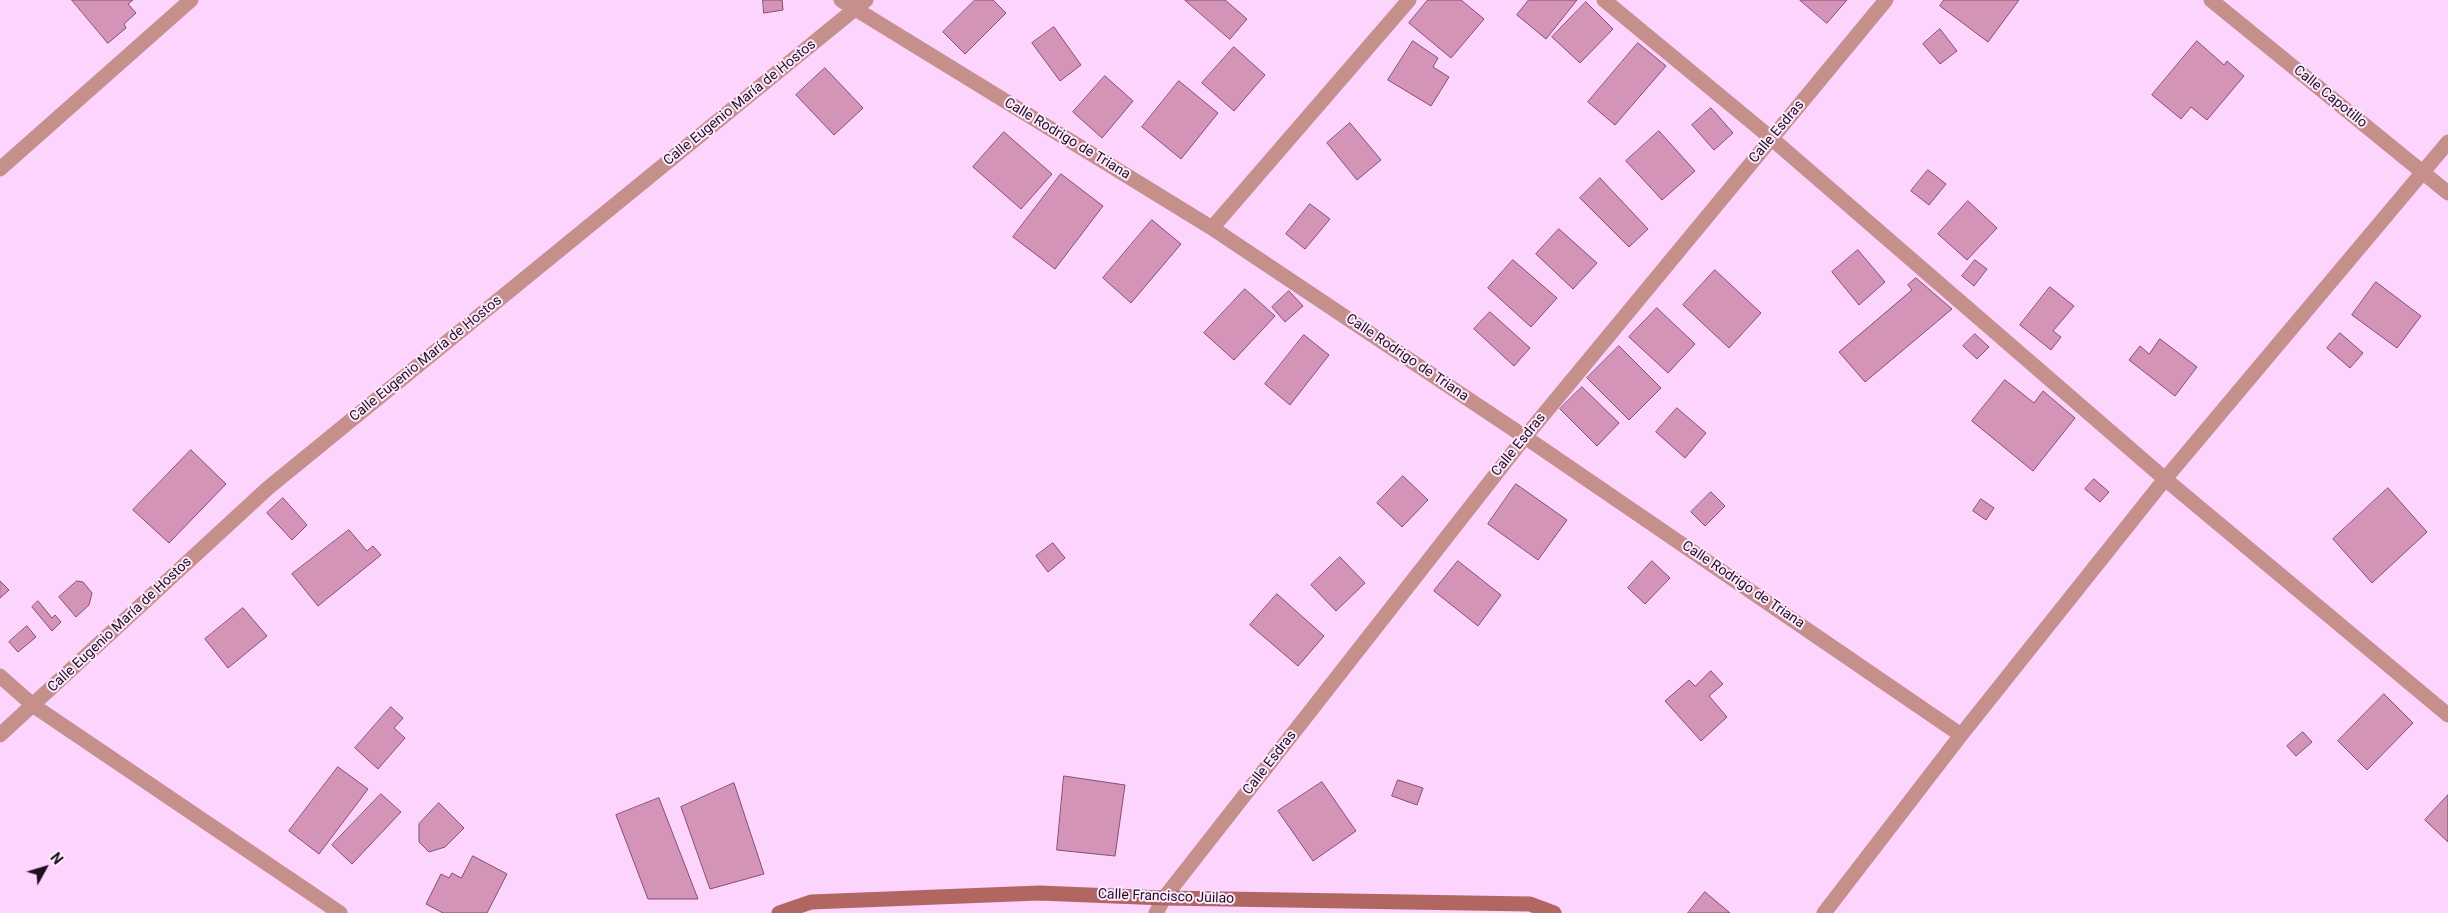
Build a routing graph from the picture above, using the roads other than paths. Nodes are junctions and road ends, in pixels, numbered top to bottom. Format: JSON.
{"nodes":[{"id":1,"x":191,"y":0,"type":"edge"},
{"id":2,"x":841,"y":0,"type":"edge"},
{"id":3,"x":1409,"y":0,"type":"edge"},
{"id":4,"x":1604,"y":0,"type":"edge"},
{"id":5,"x":1886,"y":0,"type":"edge"},
{"id":6,"x":2211,"y":0,"type":"edge"},
{"id":7,"x":860,"y":5,"type":"edge"},
{"id":8,"x":1771,"y":138,"type":"junction"},
{"id":9,"x":2448,"y":142,"type":"edge"},
{"id":10,"x":0,"y":169,"type":"edge"},
{"id":11,"x":2423,"y":173,"type":"junction"},
{"id":12,"x":2448,"y":193,"type":"edge"},
{"id":13,"x":1212,"y":228,"type":"junction"},
{"id":14,"x":1525,"y":437,"type":"junction"},
{"id":15,"x":2165,"y":479,"type":"junction"},
{"id":16,"x":0,"y":676,"type":"edge"},
{"id":17,"x":34,"y":706,"type":"junction"},
{"id":18,"x":2448,"y":715,"type":"edge"},
{"id":19,"x":1961,"y":734,"type":"junction"},
{"id":20,"x":0,"y":735,"type":"edge"},
{"id":21,"x":1164,"y":898,"type":"junction"},
{"id":22,"x":340,"y":913,"type":"edge"},
{"id":23,"x":779,"y":913,"type":"edge"},
{"id":24,"x":1156,"y":913,"type":"edge"},
{"id":25,"x":1554,"y":913,"type":"edge"},
{"id":26,"x":1824,"y":913,"type":"edge"}],
"edges":[{"from":1,"to":10,"type":"street"},
{"from":2,"to":7,"type":"street","name":"Calle Rodrigo de Triana"},
{"from":3,"to":13,"type":"street"},
{"from":4,"to":8,"type":"street"},
{"from":5,"to":8,"type":"street","name":"Calle Esdras"},
{"from":6,"to":11,"type":"street","name":"Calle Capotillo"},
{"from":7,"to":13,"type":"street","name":"Calle Rodrigo de Triana"},
{"from":7,"to":17,"type":"street","name":"Calle Eugenio María de Hostos"},
{"from":8,"to":14,"type":"street","name":"Calle Esdras"},
{"from":8,"to":15,"type":"street"},
{"from":9,"to":11,"type":"street"},
{"from":11,"to":12,"type":"street","name":"Calle Capotillo"},
{"from":11,"to":15,"type":"street"},
{"from":13,"to":14,"type":"street","name":"Calle Rodrigo de Triana"},
{"from":14,"to":19,"type":"street","name":"Calle Rodrigo de Triana"},
{"from":14,"to":21,"type":"street","name":"Calle Esdras"},
{"from":15,"to":18,"type":"street"},
{"from":15,"to":19,"type":"street"},
{"from":16,"to":17,"type":"street"},
{"from":17,"to":20,"type":"street","name":"Calle Eugenio María de Hostos"},
{"from":17,"to":22,"type":"street"},
{"from":19,"to":26,"type":"street"},
{"from":21,"to":23,"type":"street","name":"Calle Francisco Juilao"},
{"from":21,"to":24,"type":"street","name":"Calle Esdras"},
{"from":21,"to":25,"type":"street","name":"Calle Francisco Juilao"}]}
